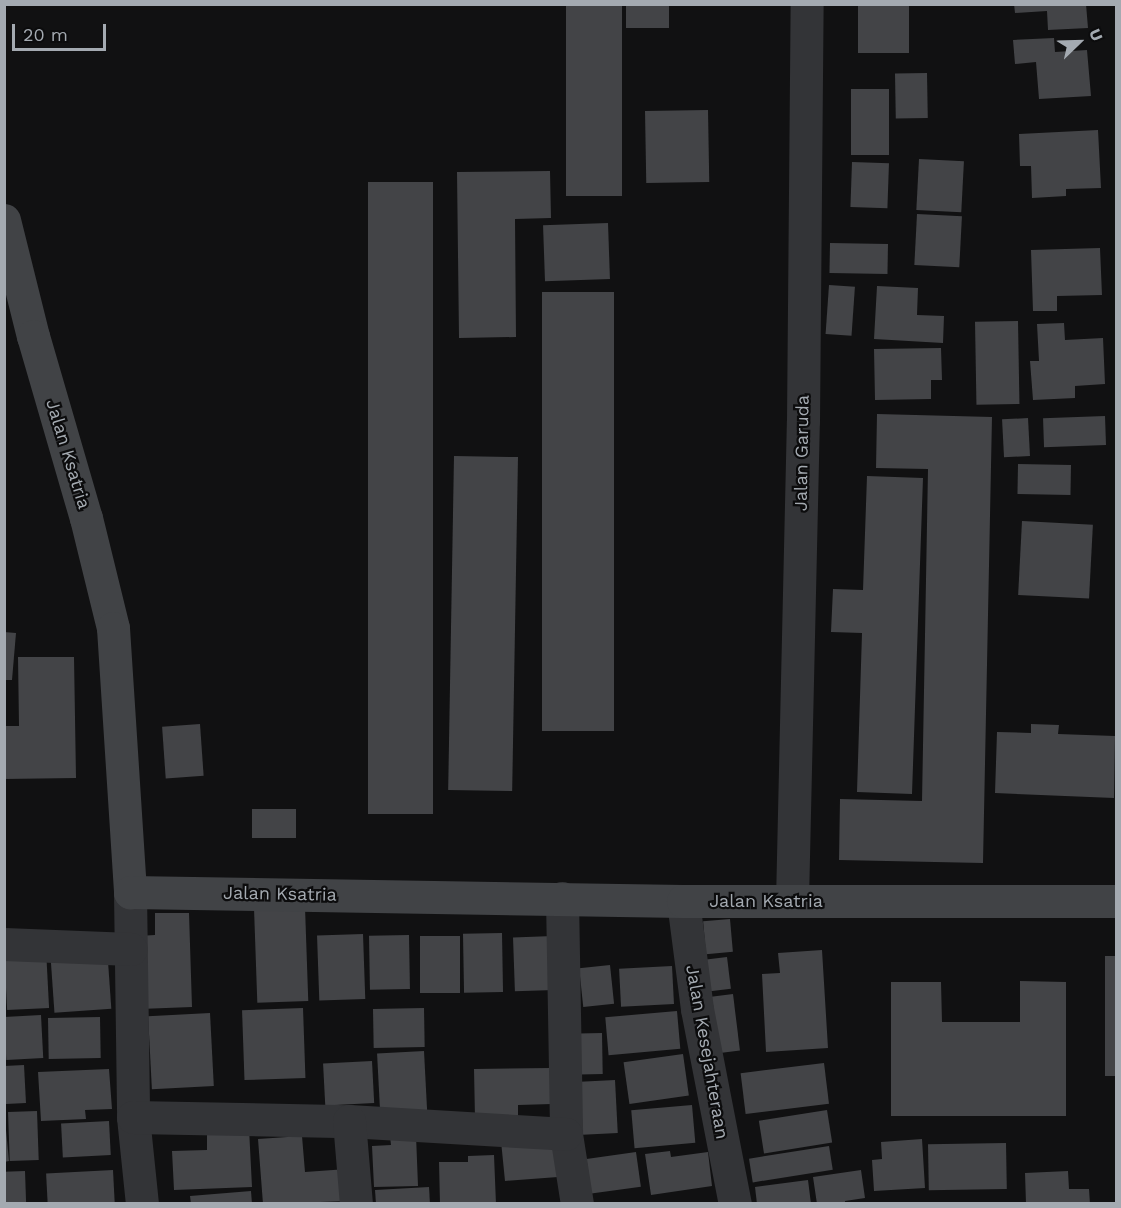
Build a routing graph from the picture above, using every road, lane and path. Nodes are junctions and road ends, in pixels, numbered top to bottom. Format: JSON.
{"nodes":[{"id":1,"x":807,"y":4,"type":"edge"},
{"id":2,"x":4,"y":220,"type":"edge"},
{"id":3,"x":130,"y":892,"type":"junction"},
{"id":4,"x":562,"y":898,"type":"junction"},
{"id":5,"x":682,"y":901,"type":"junction"},
{"id":6,"x":792,"y":901,"type":"junction"},
{"id":7,"x":1116,"y":901,"type":"edge"},
{"id":8,"x":4,"y":944,"type":"edge"},
{"id":9,"x":131,"y":949,"type":"junction"},
{"id":10,"x":133,"y":1117,"type":"junction"},
{"id":11,"x":349,"y":1121,"type":"junction"},
{"id":12,"x":566,"y":1134,"type":"junction"},
{"id":13,"x":142,"y":1203,"type":"edge"},
{"id":14,"x":356,"y":1203,"type":"edge"},
{"id":15,"x":577,"y":1203,"type":"edge"},
{"id":16,"x":735,"y":1203,"type":"edge"}],
"edges":[{"from":1,"to":6,"type":"street","name":"Jalan Garuda"},
{"from":2,"to":3,"type":"street","name":"Jalan Ksatria"},
{"from":3,"to":4,"type":"street","name":"Jalan Ksatria"},
{"from":3,"to":9,"type":"street"},
{"from":4,"to":5,"type":"street","name":"Jalan Ksatria"},
{"from":4,"to":12,"type":"street"},
{"from":5,"to":6,"type":"street","name":"Jalan Ksatria"},
{"from":5,"to":16,"type":"street","name":"Jalan Kesejahteraan"},
{"from":6,"to":7,"type":"street","name":"Jalan Ksatria"},
{"from":8,"to":9,"type":"street"},
{"from":9,"to":10,"type":"street"},
{"from":10,"to":11,"type":"street"},
{"from":10,"to":13,"type":"street"},
{"from":11,"to":12,"type":"street"},
{"from":11,"to":14,"type":"street"},
{"from":12,"to":15,"type":"street"}]}
